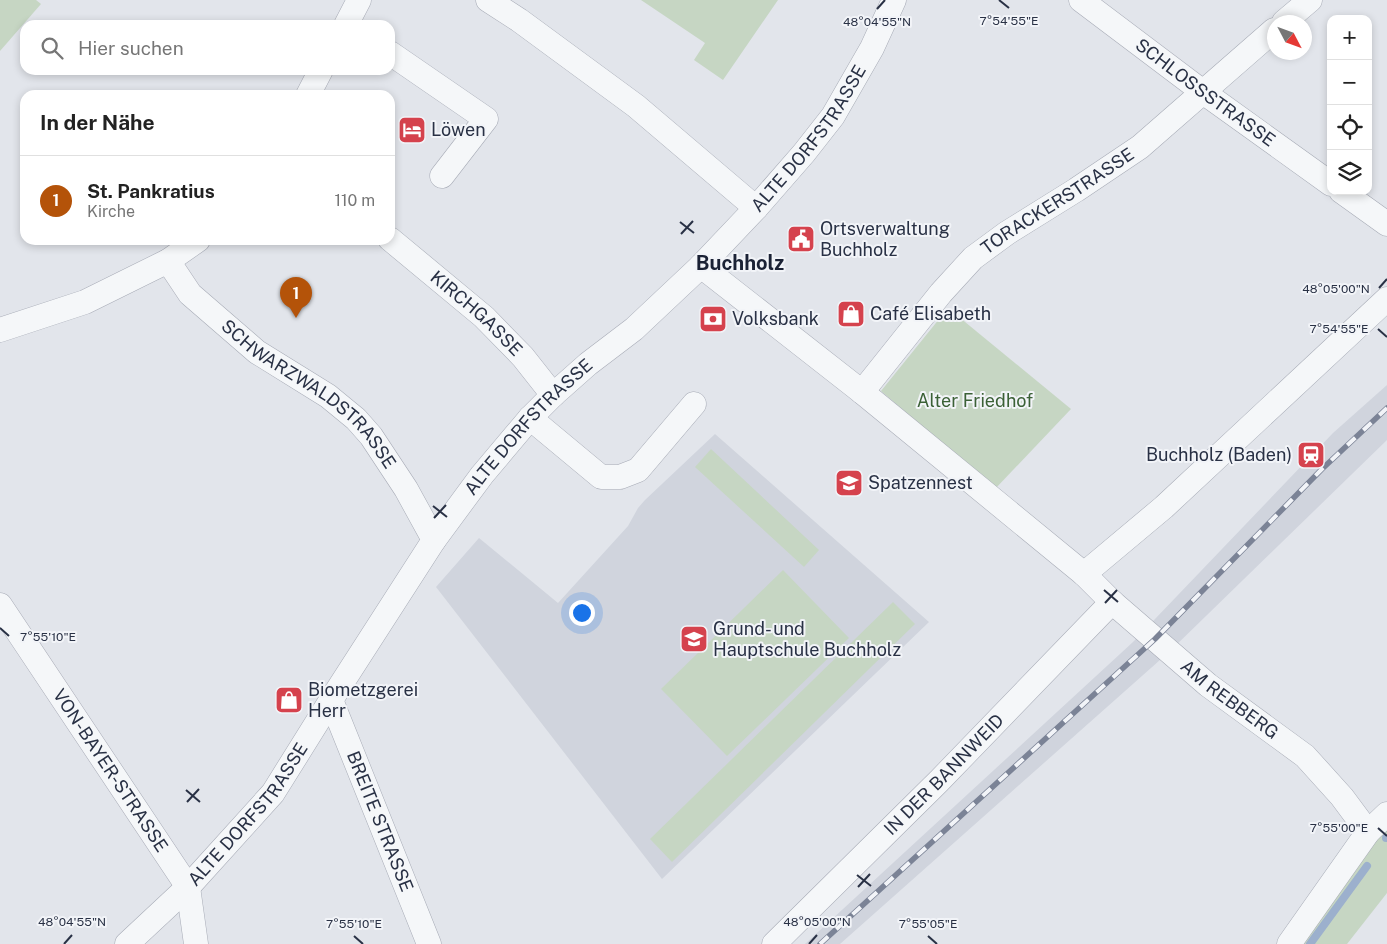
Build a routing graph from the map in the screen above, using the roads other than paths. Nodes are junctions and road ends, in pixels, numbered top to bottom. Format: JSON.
{"nodes":[{"id":1,"x":359,"y":0,"type":"edge"},
{"id":2,"x":488,"y":0,"type":"edge"},
{"id":3,"x":894,"y":0,"type":"edge"},
{"id":4,"x":1081,"y":0,"type":"edge"},
{"id":5,"x":1310,"y":0,"type":"edge"},
{"id":6,"x":1292,"y":15,"type":"edge"},
{"id":7,"x":349,"y":20,"type":"edge"},
{"id":8,"x":1267,"y":36,"type":"edge"},
{"id":9,"x":395,"y":56,"type":"edge"},
{"id":10,"x":318,"y":75,"type":"edge"},
{"id":11,"x":311,"y":90,"type":"edge"},
{"id":12,"x":1203,"y":92,"type":"junction"},
{"id":13,"x":442,"y":176,"type":"dead end"},
{"id":14,"x":1327,"y":181,"type":"edge"},
{"id":15,"x":1347,"y":195,"type":"edge"},
{"id":16,"x":756,"y":208,"type":"junction"},
{"id":17,"x":1387,"y":224,"type":"edge"},
{"id":18,"x":395,"y":243,"type":"edge"},
{"id":19,"x":191,"y":245,"type":"edge"},
{"id":20,"x":168,"y":261,"type":"junction"},
{"id":21,"x":701,"y":266,"type":"junction"},
{"id":22,"x":1387,"y":299,"type":"edge"},
{"id":23,"x":0,"y":330,"type":"edge"},
{"id":24,"x":862,"y":392,"type":"junction"},
{"id":25,"x":553,"y":395,"type":"junction"},
{"id":26,"x":694,"y":404,"type":"dead end"},
{"id":27,"x":530,"y":418,"type":"junction"},
{"id":28,"x":434,"y":540,"type":"junction"},
{"id":29,"x":1084,"y":574,"type":"junction"},
{"id":30,"x":1112,"y":602,"type":"junction"},
{"id":31,"x":0,"y":605,"type":"edge"},
{"id":32,"x":331,"y":700,"type":"junction"},
{"id":33,"x":1387,"y":814,"type":"edge"},
{"id":34,"x":1368,"y":832,"type":"junction"},
{"id":35,"x":188,"y":887,"type":"junction"},
{"id":36,"x":127,"y":944,"type":"edge"},
{"id":37,"x":196,"y":944,"type":"edge"},
{"id":38,"x":429,"y":944,"type":"edge"},
{"id":39,"x":774,"y":944,"type":"edge"},
{"id":40,"x":1289,"y":944,"type":"edge"}],
"edges":[{"from":1,"to":7,"type":"street"},
{"from":2,"to":16,"type":"street"},
{"from":3,"to":16,"type":"street","name":"ALTE DORFSTRASSE"},
{"from":4,"to":12,"type":"street","name":"SCHLOSSSTRASSE"},
{"from":5,"to":6,"type":"street"},
{"from":8,"to":12,"type":"street","name":"TORACKERSTRASSE"},
{"from":9,"to":13,"type":"street"},
{"from":10,"to":11,"type":"street"},
{"from":12,"to":14,"type":"street","name":"SCHLOSSSTRASSE"},
{"from":12,"to":24,"type":"street","name":"TORACKERSTRASSE"},
{"from":15,"to":17,"type":"street"},
{"from":16,"to":21,"type":"street","name":"ALTE DORFSTRASSE"},
{"from":18,"to":25,"type":"street","name":"KIRCHGASSE"},
{"from":19,"to":20,"type":"street"},
{"from":20,"to":23,"type":"street"},
{"from":20,"to":28,"type":"street","name":"SCHWARZWALDSTRASSE"},
{"from":21,"to":24,"type":"street","name":"AM REBBERG"},
{"from":21,"to":25,"type":"street","name":"ALTE DORFSTRASSE"},
{"from":22,"to":29,"type":"street"},
{"from":24,"to":29,"type":"street","name":"AM REBBERG"},
{"from":25,"to":27,"type":"street","name":"ALTE DORFSTRASSE"},
{"from":26,"to":27,"type":"street"},
{"from":27,"to":28,"type":"street","name":"ALTE DORFSTRASSE"},
{"from":28,"to":32,"type":"street","name":"ALTE DORFSTRASSE"},
{"from":29,"to":30,"type":"street","name":"AM REBBERG"},
{"from":30,"to":34,"type":"street","name":"AM REBBERG"},
{"from":30,"to":39,"type":"street","name":"IN DER BANNWEID"},
{"from":31,"to":35,"type":"street","name":"VON-BAYER-STRASSE"},
{"from":32,"to":35,"type":"street","name":"ALTE DORFSTRASSE"},
{"from":32,"to":38,"type":"street","name":"BREITE STRASSE"},
{"from":33,"to":34,"type":"street"},
{"from":34,"to":40,"type":"street"},
{"from":35,"to":36,"type":"street","name":"ALTE DORFSTRASSE"},
{"from":35,"to":37,"type":"street","name":"VON-BAYER-STRASSE"}]}
